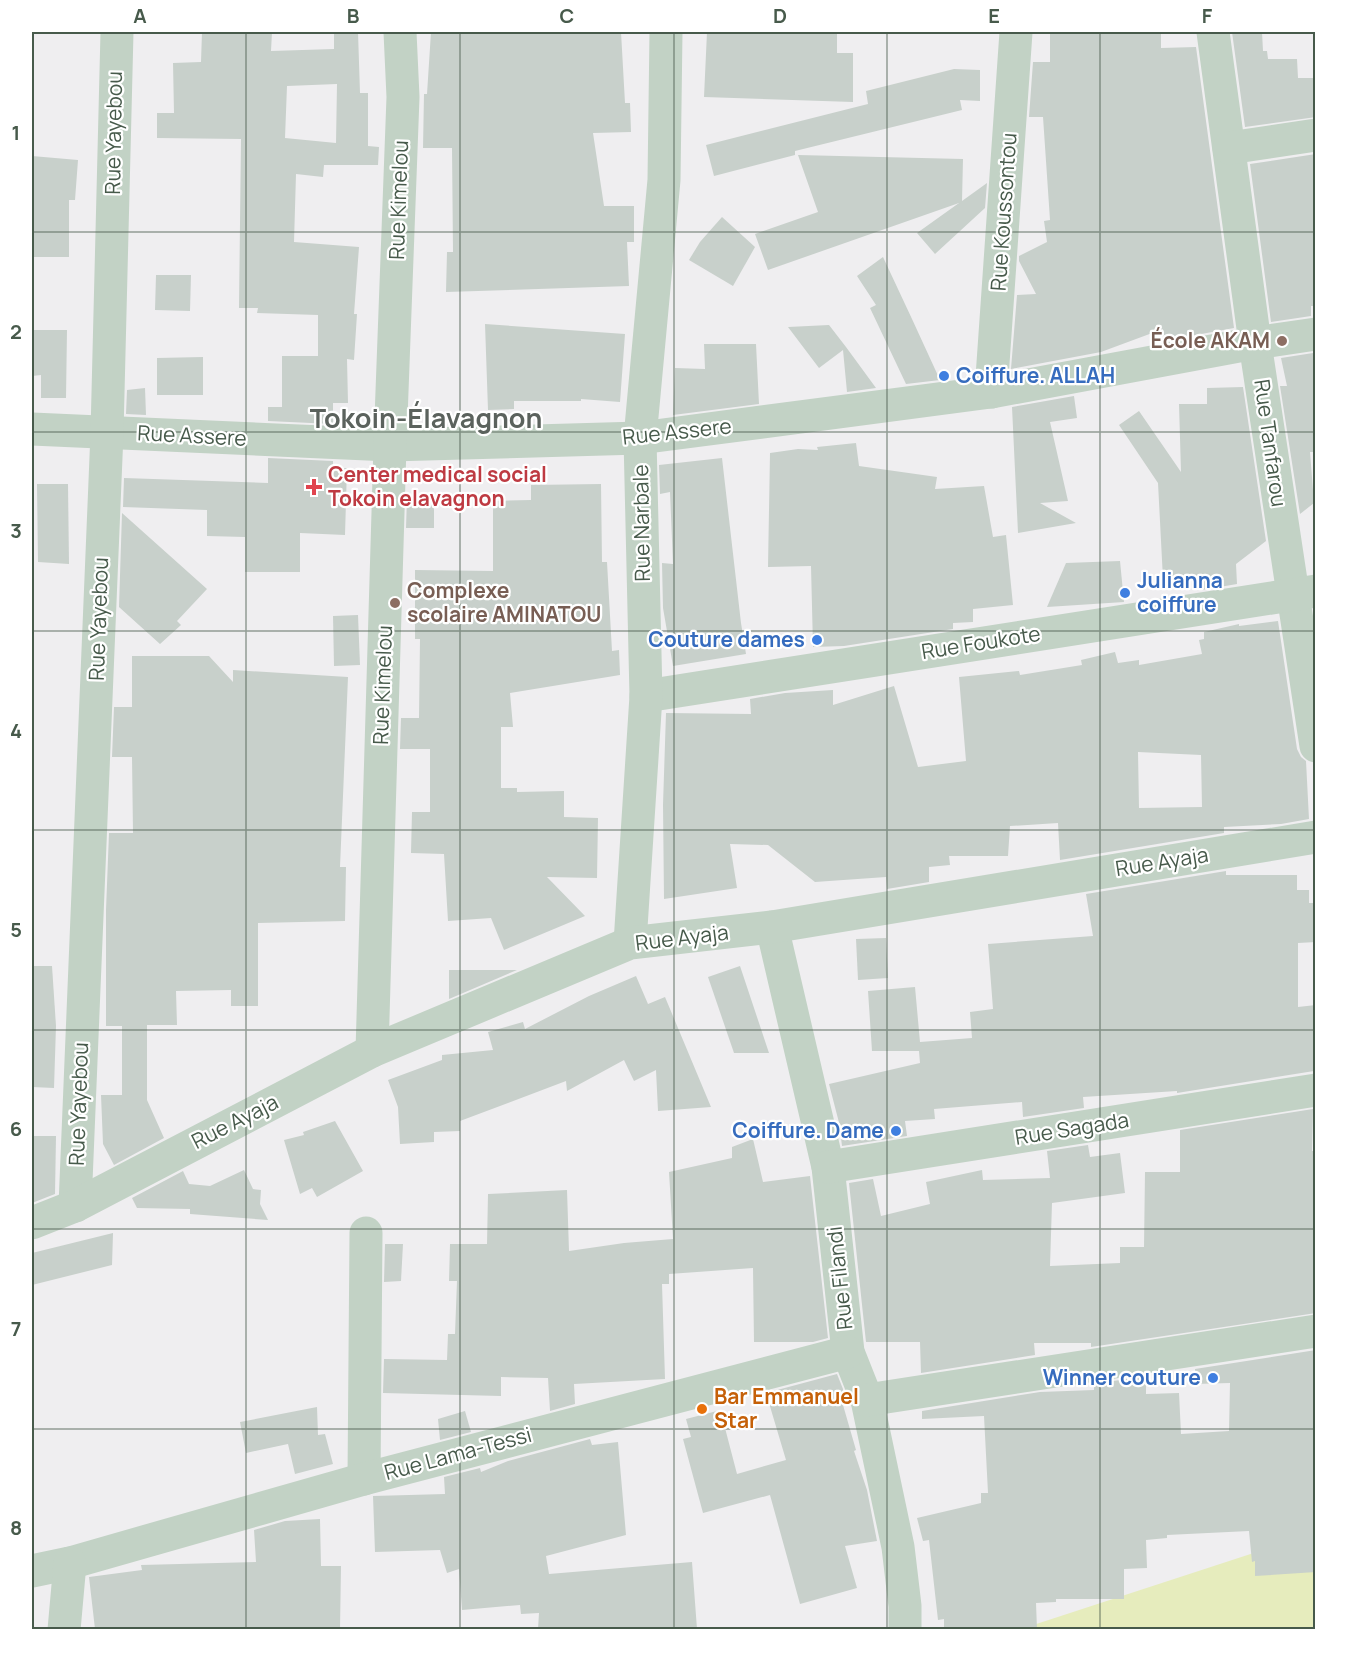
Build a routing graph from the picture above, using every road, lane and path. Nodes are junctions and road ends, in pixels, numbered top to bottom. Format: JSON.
{"nodes":[{"id":1,"x":117,"y":32,"type":"edge"},
{"id":2,"x":400,"y":32,"type":"edge"},
{"id":3,"x":666,"y":32,"type":"edge"},
{"id":4,"x":1016,"y":32,"type":"edge"},
{"id":5,"x":1213,"y":32,"type":"edge"},
{"id":6,"x":1316,"y":135,"type":"edge"},
{"id":7,"x":1228,"y":148,"type":"junction"},
{"id":8,"x":1316,"y":334,"type":"edge"},
{"id":9,"x":1255,"y":343,"type":"junction"},
{"id":10,"x":992,"y":392,"type":"junction"},
{"id":11,"x":32,"y":429,"type":"edge"},
{"id":12,"x":107,"y":433,"type":"junction"},
{"id":13,"x":640,"y":438,"type":"junction"},
{"id":14,"x":390,"y":445,"type":"junction"},
{"id":15,"x":1304,"y":593,"type":"edge"},
{"id":16,"x":646,"y":696,"type":"junction"},
{"id":17,"x":1316,"y":746,"type":"edge"},
{"id":18,"x":1316,"y":837,"type":"edge"},
{"id":19,"x":772,"y":927,"type":"junction"},
{"id":20,"x":630,"y":943,"type":"junction"},
{"id":21,"x":372,"y":1051,"type":"junction"},
{"id":22,"x":1316,"y":1090,"type":"edge"},
{"id":23,"x":828,"y":1167,"type":"junction"},
{"id":24,"x":75,"y":1206,"type":"junction"},
{"id":25,"x":32,"y":1223,"type":"edge"},
{"id":26,"x":366,"y":1233,"type":"dead end"},
{"id":27,"x":1316,"y":1331,"type":"edge"},
{"id":28,"x":849,"y":1352,"type":"junction"},
{"id":29,"x":867,"y":1400,"type":"junction"},
{"id":30,"x":364,"y":1479,"type":"junction"},
{"id":31,"x":70,"y":1563,"type":"junction"},
{"id":32,"x":32,"y":1571,"type":"edge"},
{"id":33,"x":64,"y":1629,"type":"edge"},
{"id":34,"x":905,"y":1629,"type":"edge"}],
"edges":[{"from":1,"to":12,"type":"street","name":"Rue Yayebou"},
{"from":2,"to":14,"type":"street","name":"Rue Kimelou"},
{"from":3,"to":13,"type":"street","name":"Rue Narbale"},
{"from":4,"to":10,"type":"street","name":"Rue Koussontou"},
{"from":5,"to":7,"type":"street","name":"Rue Tanfarou"},
{"from":6,"to":7,"type":"street"},
{"from":7,"to":9,"type":"street","name":"Rue Tanfarou"},
{"from":8,"to":9,"type":"street","name":"Rue Assere"},
{"from":9,"to":10,"type":"street","name":"Rue Assere"},
{"from":9,"to":15,"type":"street","name":"Rue Tanfarou"},
{"from":10,"to":13,"type":"street","name":"Rue Assere"},
{"from":11,"to":12,"type":"street","name":"Rue Assere"},
{"from":12,"to":14,"type":"street","name":"Rue Assere"},
{"from":12,"to":24,"type":"street","name":"Rue Yayebou"},
{"from":13,"to":14,"type":"street","name":"Rue Assere"},
{"from":13,"to":16,"type":"street","name":"Rue Narbale"},
{"from":14,"to":21,"type":"street","name":"Rue Kimelou"},
{"from":15,"to":16,"type":"street","name":"Rue Foukote"},
{"from":15,"to":17,"type":"street","name":"Rue Tanfarou"},
{"from":16,"to":20,"type":"street","name":"Rue Narbale"},
{"from":18,"to":19,"type":"street","name":"Rue Ayaja"},
{"from":19,"to":20,"type":"street","name":"Rue Ayaja"},
{"from":19,"to":23,"type":"street","name":"Rue Filandi"},
{"from":20,"to":21,"type":"street","name":"Rue Ayaja"},
{"from":21,"to":24,"type":"street","name":"Rue Ayaja"},
{"from":22,"to":23,"type":"street","name":"Rue Sagada"},
{"from":23,"to":28,"type":"street","name":"Rue Filandi"},
{"from":24,"to":25,"type":"street","name":"Rue Ayaja"},
{"from":26,"to":30,"type":"street"},
{"from":27,"to":29,"type":"street"},
{"from":28,"to":29,"type":"street","name":"Rue Filandi"},
{"from":28,"to":30,"type":"street","name":"Rue Lama-Tessi"},
{"from":29,"to":34,"type":"street","name":"Rue Filandi"},
{"from":30,"to":31,"type":"street","name":"Rue Lama-Tessi"},
{"from":31,"to":32,"type":"street","name":"Rue Lama-Tessi"},
{"from":31,"to":33,"type":"street"}]}
